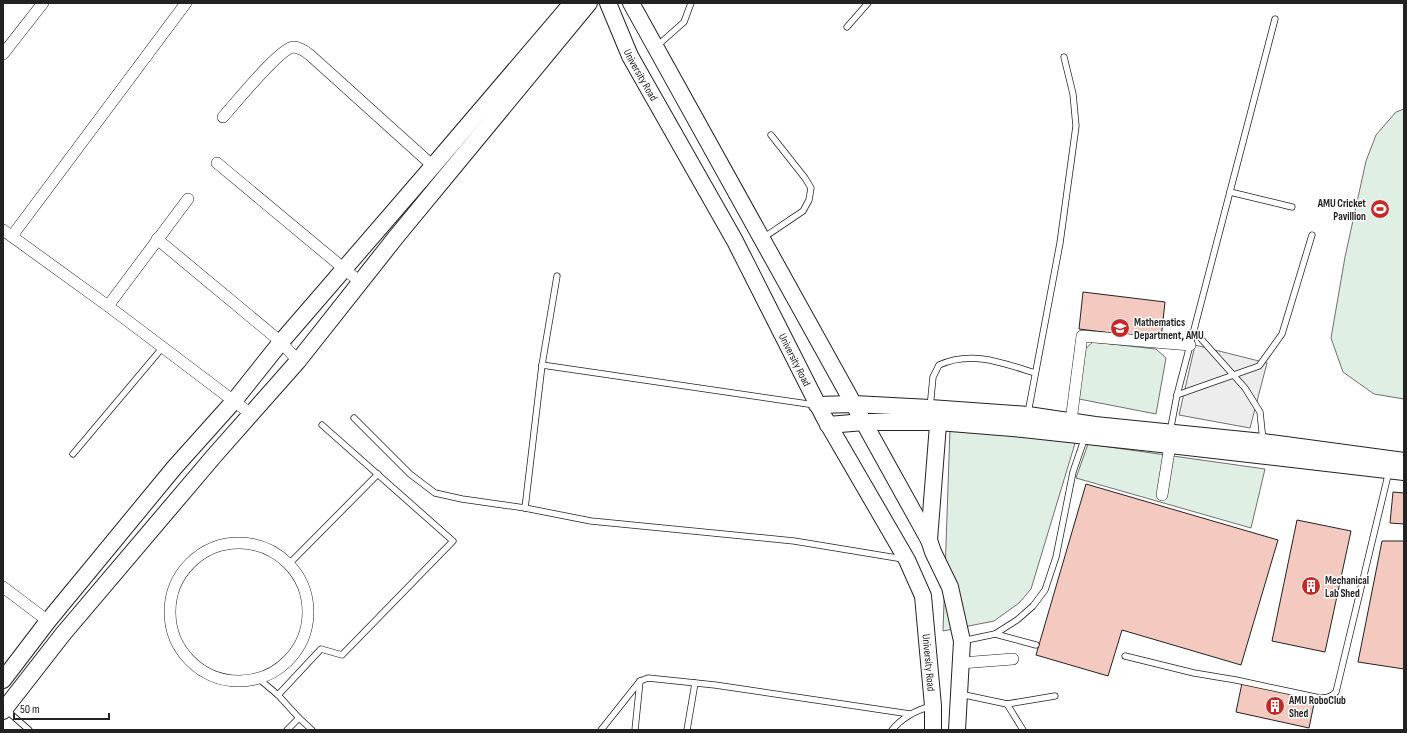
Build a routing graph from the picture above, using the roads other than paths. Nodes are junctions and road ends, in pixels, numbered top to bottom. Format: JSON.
{"nodes":[{"id":1,"x":43,"y":3,"type":"edge"},
{"id":2,"x":186,"y":3,"type":"edge"},
{"id":3,"x":572,"y":3,"type":"edge"},
{"id":4,"x":589,"y":3,"type":"edge"},
{"id":5,"x":608,"y":3,"type":"edge"},
{"id":6,"x":631,"y":3,"type":"edge"},
{"id":7,"x":691,"y":3,"type":"edge"},
{"id":8,"x":868,"y":3,"type":"edge"},
{"id":9,"x":1275,"y":19,"type":"dead end"},
{"id":10,"x":847,"y":27,"type":"dead end"},
{"id":11,"x":656,"y":48,"type":"junction"},
{"id":12,"x":3,"y":54,"type":"edge"},
{"id":13,"x":1064,"y":57,"type":"dead end"},
{"id":14,"x":223,"y":117,"type":"dead end"},
{"id":15,"x":771,"y":135,"type":"dead end"},
{"id":16,"x":217,"y":163,"type":"dead end"},
{"id":17,"x":433,"y":166,"type":"junction"},
{"id":18,"x":1230,"y":192,"type":"junction"},
{"id":19,"x":188,"y":199,"type":"dead end"},
{"id":20,"x":1292,"y":207,"type":"dead end"},
{"id":21,"x":7,"y":233,"type":"edge"},
{"id":22,"x":1312,"y":235,"type":"dead end"},
{"id":23,"x":157,"y":239,"type":"junction"},
{"id":24,"x":762,"y":239,"type":"junction"},
{"id":25,"x":343,"y":268,"type":"junction"},
{"id":26,"x":557,"y":276,"type":"dead end"},
{"id":27,"x":360,"y":282,"type":"junction"},
{"id":28,"x":108,"y":306,"type":"junction"},
{"id":29,"x":1194,"y":331,"type":"junction"},
{"id":30,"x":280,"y":342,"type":"junction"},
{"id":31,"x":1190,"y":345,"type":"junction"},
{"id":32,"x":163,"y":348,"type":"junction"},
{"id":33,"x":298,"y":361,"type":"junction"},
{"id":34,"x":542,"y":365,"type":"junction"},
{"id":35,"x":1035,"y":373,"type":"junction"},
{"id":36,"x":1234,"y":375,"type":"junction"},
{"id":37,"x":1177,"y":395,"type":"junction"},
{"id":38,"x":234,"y":401,"type":"junction"},
{"id":39,"x":854,"y":404,"type":"junction"},
{"id":40,"x":818,"y":405,"type":"junction"},
{"id":41,"x":936,"y":413,"type":"junction"},
{"id":42,"x":251,"y":414,"type":"junction"},
{"id":43,"x":1028,"y":415,"type":"junction"},
{"id":44,"x":354,"y":418,"type":"dead end"},
{"id":45,"x":1071,"y":421,"type":"junction"},
{"id":46,"x":864,"y":422,"type":"junction"},
{"id":47,"x":322,"y":425,"type":"dead end"},
{"id":48,"x":828,"y":425,"type":"junction"},
{"id":49,"x":1085,"y":436,"type":"junction"},
{"id":50,"x":1170,"y":439,"type":"junction"},
{"id":51,"x":1263,"y":442,"type":"junction"},
{"id":52,"x":73,"y":454,"type":"dead end"},
{"id":53,"x":1404,"y":461,"type":"edge"},
{"id":54,"x":1396,"y":472,"type":"edge"},
{"id":55,"x":378,"y":474,"type":"junction"},
{"id":56,"x":1162,"y":495,"type":"dead end"},
{"id":57,"x":525,"y":508,"type":"junction"},
{"id":58,"x":931,"y":546,"type":"junction"},
{"id":59,"x":907,"y":560,"type":"junction"},
{"id":60,"x":289,"y":564,"type":"junction"},
{"id":61,"x":3,"y":587,"type":"edge"},
{"id":62,"x":48,"y":622,"type":"junction"},
{"id":63,"x":994,"y":634,"type":"junction"},
{"id":64,"x":962,"y":641,"type":"junction"},
{"id":65,"x":1036,"y":645,"type":"dead end"},
{"id":66,"x":1125,"y":656,"type":"dead end"},
{"id":67,"x":1013,"y":659,"type":"dead end"},
{"id":68,"x":961,"y":663,"type":"junction"},
{"id":69,"x":258,"y":678,"type":"junction"},
{"id":70,"x":3,"y":680,"type":"edge"},
{"id":71,"x":640,"y":681,"type":"junction"},
{"id":72,"x":695,"y":683,"type":"junction"},
{"id":73,"x":959,"y":694,"type":"junction"},
{"id":74,"x":278,"y":695,"type":"junction"},
{"id":75,"x":1055,"y":696,"type":"dead end"},
{"id":76,"x":1006,"y":704,"type":"junction"},
{"id":77,"x":933,"y":706,"type":"junction"},
{"id":78,"x":4,"y":710,"type":"edge"},
{"id":79,"x":910,"y":714,"type":"junction"},
{"id":80,"x":299,"y":718,"type":"junction"},
{"id":81,"x":29,"y":730,"type":"edge"},
{"id":82,"x":287,"y":730,"type":"edge"},
{"id":83,"x":312,"y":730,"type":"edge"},
{"id":84,"x":601,"y":730,"type":"edge"},
{"id":85,"x":635,"y":730,"type":"edge"},
{"id":86,"x":687,"y":730,"type":"edge"},
{"id":87,"x":892,"y":730,"type":"edge"},
{"id":88,"x":933,"y":730,"type":"edge"},
{"id":89,"x":958,"y":730,"type":"edge"},
{"id":90,"x":1023,"y":730,"type":"edge"}],
"edges":[{"from":1,"to":12,"type":"street"},
{"from":2,"to":21,"type":"street"},
{"from":3,"to":17,"type":"main road"},
{"from":4,"to":27,"type":"main road"},
{"from":5,"to":40,"type":"main road","name":"University Road"},
{"from":6,"to":11,"type":"main road"},
{"from":7,"to":11,"type":"lane"},
{"from":8,"to":10,"type":"lane"},
{"from":9,"to":18,"type":"lane"},
{"from":11,"to":24,"type":"main road"},
{"from":13,"to":35,"type":"lane"},
{"from":14,"to":17,"type":"street"},
{"from":15,"to":24,"type":"lane"},
{"from":16,"to":25,"type":"street"},
{"from":17,"to":25,"type":"main road"},
{"from":18,"to":20,"type":"lane"},
{"from":18,"to":29,"type":"lane"},
{"from":19,"to":23,"type":"street"},
{"from":21,"to":28,"type":"street"},
{"from":22,"to":36,"type":"lane"},
{"from":23,"to":28,"type":"street"},
{"from":23,"to":30,"type":"street"},
{"from":24,"to":39,"type":"main road"},
{"from":25,"to":27,"type":"street"},
{"from":25,"to":30,"type":"main road"},
{"from":26,"to":34,"type":"lane"},
{"from":27,"to":33,"type":"main road"},
{"from":28,"to":32,"type":"street"},
{"from":29,"to":31,"type":"lane"},
{"from":29,"to":36,"type":"lane"},
{"from":30,"to":33,"type":"street"},
{"from":30,"to":38,"type":"main road"},
{"from":31,"to":37,"type":"lane"},
{"from":31,"to":45,"type":"street"},
{"from":32,"to":38,"type":"street"},
{"from":32,"to":52,"type":"lane"},
{"from":33,"to":42,"type":"main road"},
{"from":34,"to":40,"type":"lane"},
{"from":34,"to":57,"type":"lane"},
{"from":35,"to":41,"type":"lane"},
{"from":35,"to":43,"type":"lane"},
{"from":36,"to":37,"type":"lane"},
{"from":36,"to":51,"type":"lane"},
{"from":37,"to":50,"type":"lane"},
{"from":38,"to":42,"type":"street"},
{"from":38,"to":62,"type":"main road"},
{"from":39,"to":40,"type":"main road"},
{"from":39,"to":41,"type":"main road"},
{"from":39,"to":46,"type":"main road"},
{"from":40,"to":48,"type":"main road","name":"University Road"},
{"from":41,"to":43,"type":"main road"},
{"from":41,"to":46,"type":"main road"},
{"from":41,"to":49,"type":"main road"},
{"from":41,"to":58,"type":"main road"},
{"from":42,"to":78,"type":"main road"},
{"from":43,"to":45,"type":"main road"},
{"from":44,"to":57,"type":"lane"},
{"from":45,"to":50,"type":"main road"},
{"from":46,"to":48,"type":"main road"},
{"from":46,"to":58,"type":"main road"},
{"from":47,"to":55,"type":"lane"},
{"from":48,"to":59,"type":"main road","name":"University Road"},
{"from":49,"to":50,"type":"main road"},
{"from":49,"to":63,"type":"lane"},
{"from":50,"to":51,"type":"main road"},
{"from":50,"to":54,"type":"main road"},
{"from":50,"to":56,"type":"street"},
{"from":51,"to":53,"type":"main road"},
{"from":54,"to":66,"type":"lane"},
{"from":55,"to":60,"type":"lane"},
{"from":55,"to":74,"type":"lane"},
{"from":57,"to":59,"type":"lane"},
{"from":58,"to":59,"type":"main road"},
{"from":58,"to":64,"type":"main road"},
{"from":59,"to":77,"type":"main road","name":"University Road"},
{"from":60,"to":69,"type":"street"},
{"from":60,"to":69,"type":"street"},
{"from":61,"to":62,"type":"street"},
{"from":62,"to":70,"type":"main road"},
{"from":63,"to":64,"type":"lane"},
{"from":63,"to":65,"type":"lane"},
{"from":64,"to":68,"type":"main road"},
{"from":67,"to":68,"type":"street"},
{"from":68,"to":73,"type":"main road"},
{"from":69,"to":74,"type":"lane"},
{"from":71,"to":72,"type":"lane"},
{"from":71,"to":84,"type":"lane"},
{"from":71,"to":85,"type":"lane"},
{"from":72,"to":79,"type":"lane"},
{"from":72,"to":86,"type":"lane"},
{"from":73,"to":76,"type":"lane"},
{"from":73,"to":89,"type":"main road"},
{"from":74,"to":80,"type":"lane"},
{"from":75,"to":76,"type":"lane"},
{"from":76,"to":90,"type":"lane"},
{"from":77,"to":79,"type":"lane"},
{"from":77,"to":88,"type":"main road","name":"University Road"},
{"from":78,"to":81,"type":"lane"},
{"from":79,"to":87,"type":"lane"},
{"from":80,"to":82,"type":"lane"},
{"from":80,"to":83,"type":"lane"}]}
